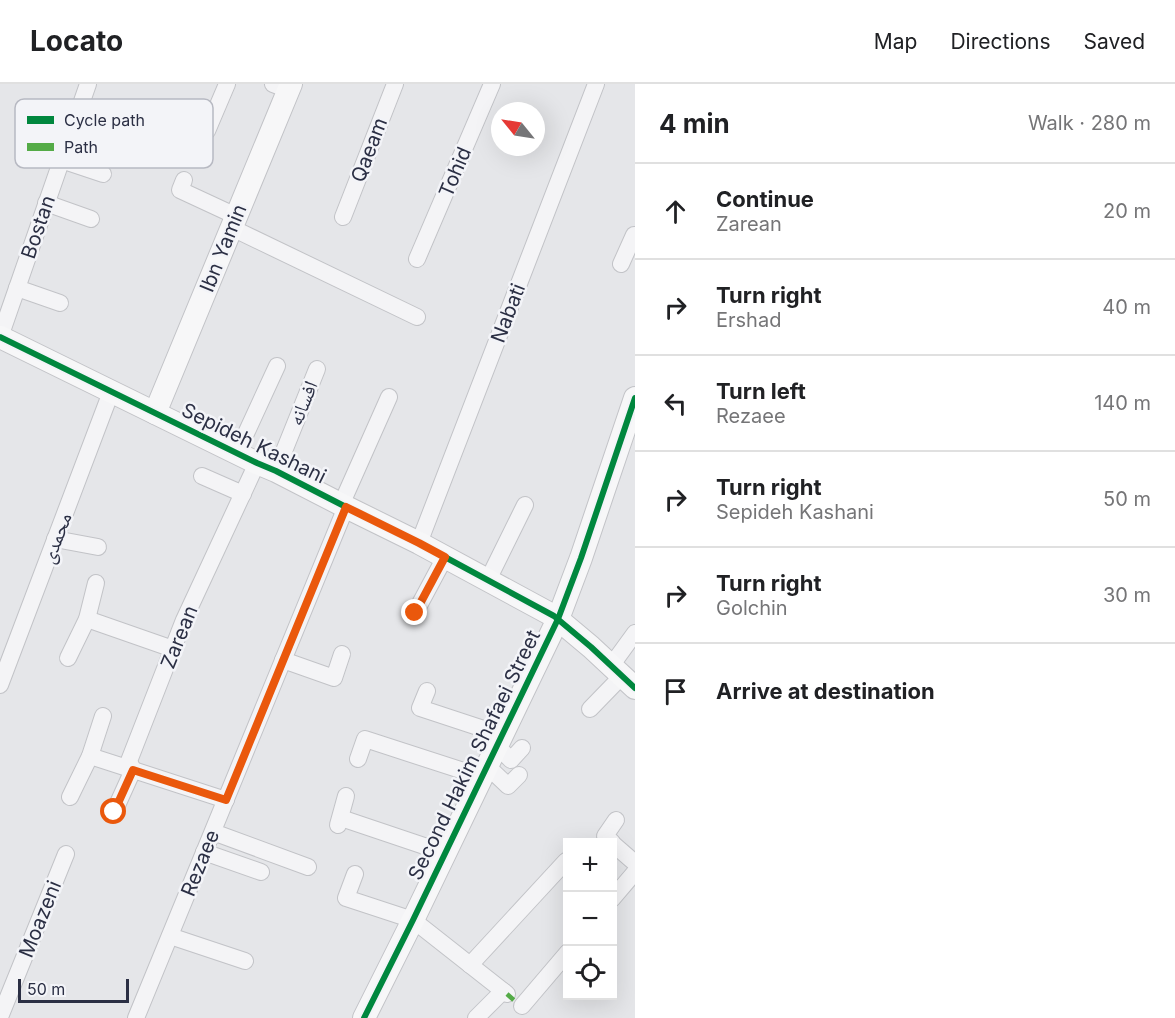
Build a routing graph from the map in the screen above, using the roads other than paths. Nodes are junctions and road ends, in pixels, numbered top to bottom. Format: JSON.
{"nodes":[{"id":1,"x":88,"y":84,"type":"edge"},
{"id":2,"x":227,"y":84,"type":"edge"},
{"id":3,"x":395,"y":84,"type":"edge"},
{"id":4,"x":492,"y":84,"type":"edge"},
{"id":5,"x":596,"y":84,"type":"edge"},
{"id":6,"x":284,"y":86,"type":"edge"},
{"id":7,"x":83,"y":99,"type":"edge"},
{"id":8,"x":213,"y":117,"type":"edge"},
{"id":9,"x":58,"y":168,"type":"edge"},
{"id":10,"x":85,"y":168,"type":"edge"},
{"id":11,"x":103,"y":174,"type":"dead end"},
{"id":12,"x":184,"y":180,"type":"dead end"},
{"id":13,"x":46,"y":203,"type":"junction"},
{"id":14,"x":343,"y":216,"type":"dead end"},
{"id":15,"x":91,"y":219,"type":"dead end"},
{"id":16,"x":234,"y":222,"type":"junction"},
{"id":17,"x":634,"y":234,"type":"edge"},
{"id":18,"x":417,"y":259,"type":"dead end"},
{"id":19,"x":621,"y":264,"type":"dead end"},
{"id":20,"x":17,"y":288,"type":"junction"},
{"id":21,"x":60,"y":303,"type":"dead end"},
{"id":22,"x":417,"y":316,"type":"dead end"},
{"id":23,"x":0,"y":337,"type":"edge"},
{"id":24,"x":277,"y":366,"type":"dead end"},
{"id":25,"x":317,"y":369,"type":"dead end"},
{"id":26,"x":111,"y":392,"type":"junction"},
{"id":27,"x":389,"y":397,"type":"dead end"},
{"id":28,"x":635,"y":398,"type":"edge"},
{"id":29,"x":155,"y":413,"type":"junction"},
{"id":30,"x":257,"y":462,"type":"junction"},
{"id":31,"x":202,"y":476,"type":"dead end"},
{"id":32,"x":243,"y":494,"type":"junction"},
{"id":33,"x":525,"y":505,"type":"dead end"},
{"id":34,"x":344,"y":506,"type":"junction"},
{"id":35,"x":55,"y":539,"type":"junction"},
{"id":36,"x":419,"y":543,"type":"junction"},
{"id":37,"x":98,"y":547,"type":"dead end"},
{"id":38,"x":445,"y":557,"type":"junction"},
{"id":39,"x":488,"y":580,"type":"junction"},
{"id":40,"x":96,"y":583,"type":"dead end"},
{"id":41,"x":415,"y":613,"type":"dead end"},
{"id":42,"x":87,"y":619,"type":"junction"},
{"id":43,"x":558,"y":619,"type":"junction"},
{"id":44,"x":635,"y":633,"type":"edge"},
{"id":45,"x":173,"y":649,"type":"junction"},
{"id":46,"x":342,"y":654,"type":"dead end"},
{"id":47,"x":68,"y":658,"type":"dead end"},
{"id":48,"x":283,"y":660,"type":"junction"},
{"id":49,"x":623,"y":677,"type":"edge"},
{"id":50,"x":0,"y":684,"type":"edge"},
{"id":51,"x":427,"y":691,"type":"dead end"},
{"id":52,"x":590,"y":709,"type":"dead end"},
{"id":53,"x":103,"y":716,"type":"dead end"},
{"id":54,"x":522,"y":748,"type":"dead end"},
{"id":55,"x":90,"y":756,"type":"junction"},
{"id":56,"x":492,"y":756,"type":"junction"},
{"id":57,"x":358,"y":759,"type":"dead end"},
{"id":58,"x":133,"y":770,"type":"junction"},
{"id":59,"x":519,"y":775,"type":"dead end"},
{"id":60,"x":346,"y":796,"type":"dead end"},
{"id":61,"x":70,"y":797,"type":"dead end"},
{"id":62,"x":226,"y":800,"type":"junction"},
{"id":63,"x":114,"y":812,"type":"dead end"},
{"id":64,"x":616,"y":820,"type":"dead end"},
{"id":65,"x":213,"y":831,"type":"junction"},
{"id":66,"x":607,"y":838,"type":"edge"},
{"id":67,"x":617,"y":847,"type":"edge"},
{"id":68,"x":204,"y":852,"type":"junction"},
{"id":69,"x":445,"y":853,"type":"junction"},
{"id":70,"x":66,"y":854,"type":"dead end"},
{"id":71,"x":635,"y":863,"type":"edge"},
{"id":72,"x":563,"y":864,"type":"edge"},
{"id":73,"x":308,"y":867,"type":"dead end"},
{"id":74,"x":635,"y":872,"type":"edge"},
{"id":75,"x":261,"y":873,"type":"dead end"},
{"id":76,"x":355,"y":874,"type":"dead end"},
{"id":77,"x":617,"y":893,"type":"edge"},
{"id":78,"x":413,"y":920,"type":"junction"},
{"id":79,"x":170,"y":936,"type":"junction"},
{"id":80,"x":563,"y":955,"type":"edge"},
{"id":81,"x":245,"y":961,"type":"dead end"},
{"id":82,"x":470,"y":965,"type":"junction"},
{"id":83,"x":512,"y":998,"type":"junction"},
{"id":84,"x":0,"y":1017,"type":"edge"},
{"id":85,"x":136,"y":1018,"type":"edge"},
{"id":86,"x":364,"y":1018,"type":"edge"},
{"id":87,"x":476,"y":1018,"type":"edge"},
{"id":88,"x":534,"y":1018,"type":"edge"}],
"edges":[{"from":1,"to":7,"type":"street","name":"Bostan"},
{"from":2,"to":8,"type":"street"},
{"from":3,"to":14,"type":"street","name":"Qaeam"},
{"from":4,"to":18,"type":"street","name":"Tohid"},
{"from":5,"to":36,"type":"street","name":"Nabati"},
{"from":6,"to":16,"type":"street","name":"Ibn Yamin"},
{"from":9,"to":13,"type":"street","name":"Bostan"},
{"from":10,"to":11,"type":"street"},
{"from":12,"to":16,"type":"street"},
{"from":13,"to":15,"type":"street"},
{"from":13,"to":20,"type":"street","name":"Bostan"},
{"from":16,"to":22,"type":"street"},
{"from":16,"to":29,"type":"street","name":"Ibn Yamin"},
{"from":17,"to":19,"type":"street"},
{"from":20,"to":21,"type":"street"},
{"from":20,"to":23,"type":"street","name":"Bostan"},
{"from":23,"to":26,"type":"street","name":"Sepideh Kashani"},
{"from":24,"to":30,"type":"street"},
{"from":25,"to":30,"type":"street","name":"افسانه"},
{"from":26,"to":29,"type":"street","name":"Sepideh Kashani"},
{"from":26,"to":35,"type":"street","name":"محمدی"},
{"from":27,"to":34,"type":"street","name":"Rezaee"},
{"from":28,"to":43,"type":"street","name":"Second Hakim Shafaei Street"},
{"from":29,"to":30,"type":"street","name":"Sepideh Kashani"},
{"from":30,"to":32,"type":"street","name":"Zarean"},
{"from":30,"to":34,"type":"street","name":"Sepideh Kashani"},
{"from":31,"to":32,"type":"street"},
{"from":32,"to":45,"type":"street","name":"Zarean"},
{"from":33,"to":39,"type":"street"},
{"from":34,"to":36,"type":"street","name":"Sepideh Kashani"},
{"from":34,"to":48,"type":"street","name":"Rezaee"},
{"from":35,"to":37,"type":"street"},
{"from":35,"to":50,"type":"street","name":"محمدی"},
{"from":36,"to":38,"type":"street","name":"Sepideh Kashani"},
{"from":38,"to":39,"type":"street","name":"Sepideh Kashani"},
{"from":38,"to":41,"type":"street"},
{"from":39,"to":43,"type":"street","name":"Sepideh Kashani"},
{"from":40,"to":42,"type":"street"},
{"from":42,"to":45,"type":"street"},
{"from":42,"to":47,"type":"street"},
{"from":43,"to":49,"type":"street","name":"Sepideh Kashani"},
{"from":43,"to":56,"type":"street","name":"Second Hakim Shafaei Street"},
{"from":44,"to":49,"type":"street"},
{"from":45,"to":58,"type":"street","name":"Zarean"},
{"from":46,"to":48,"type":"street"},
{"from":48,"to":62,"type":"street","name":"Rezaee"},
{"from":49,"to":52,"type":"street"},
{"from":51,"to":56,"type":"street"},
{"from":53,"to":55,"type":"street"},
{"from":54,"to":56,"type":"street"},
{"from":55,"to":58,"type":"street"},
{"from":55,"to":61,"type":"street"},
{"from":56,"to":57,"type":"street"},
{"from":56,"to":59,"type":"street"},
{"from":56,"to":69,"type":"street","name":"Second Hakim Shafaei Street"},
{"from":58,"to":62,"type":"street"},
{"from":58,"to":63,"type":"street","name":"Zarean"},
{"from":60,"to":69,"type":"street"},
{"from":62,"to":65,"type":"street","name":"Rezaee"},
{"from":64,"to":66,"type":"street"},
{"from":65,"to":68,"type":"street","name":"Rezaee"},
{"from":65,"to":73,"type":"street"},
{"from":67,"to":71,"type":"street"},
{"from":68,"to":75,"type":"street"},
{"from":68,"to":79,"type":"street","name":"Rezaee"},
{"from":69,"to":78,"type":"street","name":"Second Hakim Shafaei Street"},
{"from":70,"to":84,"type":"street","name":"Moazeni"},
{"from":72,"to":82,"type":"street"},
{"from":74,"to":77,"type":"street"},
{"from":76,"to":78,"type":"street"},
{"from":78,"to":82,"type":"street"},
{"from":78,"to":86,"type":"street","name":"Second Hakim Shafaei Street"},
{"from":79,"to":81,"type":"street"},
{"from":79,"to":85,"type":"street","name":"Rezaee"},
{"from":80,"to":83,"type":"street"},
{"from":82,"to":83,"type":"street"},
{"from":83,"to":87,"type":"street"},
{"from":83,"to":88,"type":"street"}]}
